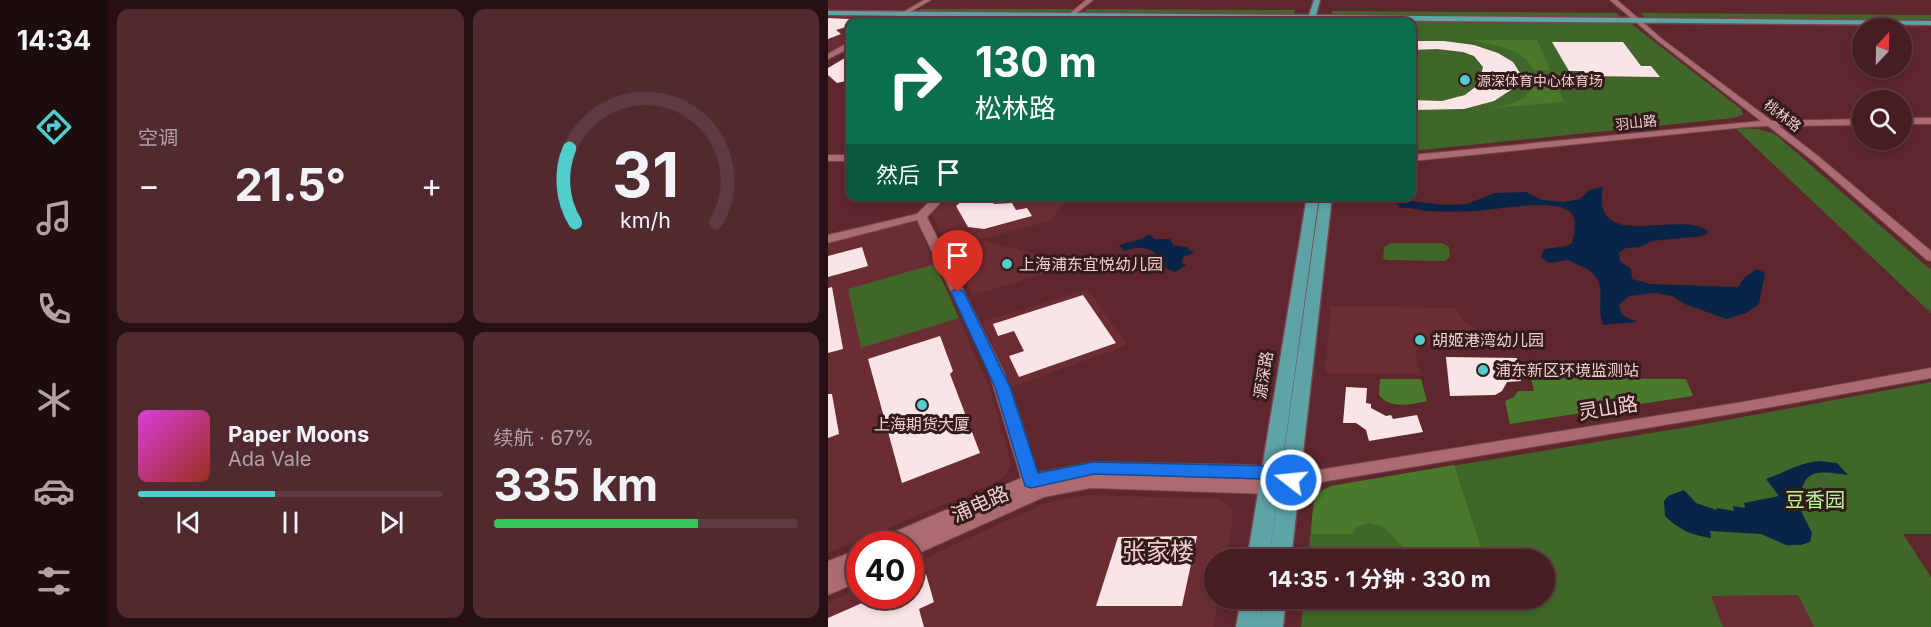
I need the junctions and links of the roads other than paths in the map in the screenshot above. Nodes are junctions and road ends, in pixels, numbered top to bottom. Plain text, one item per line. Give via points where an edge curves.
1 (928, 0) edge
2 (1090, 0) edge
3 (1317, 0) edge
4 (1613, 0) edge
5 (828, 8) edge
6 (914, 8) junction
7 (1081, 8) junction
8 (1303, 8) junction
9 (1316, 9) junction
10 (1409, 9) dead end
11 (1614, 10) dead end
12 (1624, 10) junction
13 (1853, 13) dead end
14 (828, 14) edge
15 (904, 14) junction
16 (1864, 14) dead end
17 (1887, 14) dead end
18 (1898, 14) dead end
19 (1920, 14) dead end
20 (1931, 14) edge
21 (1635, 15) junction
22 (1070, 16) junction
23 (897, 18) edge
24 (1188, 18) edge
25 (1306, 18) edge
26 (1309, 18) edge
27 (1416, 18) edge
28 (1931, 22) edge
29 (846, 47) edge
30 (828, 57) edge
31 (1912, 121) edge
32 (1931, 121) edge
33 (1852, 122) edge
34 (1769, 123) junction
35 (828, 158) edge
36 (846, 158) edge
37 (1416, 158) edge
38 (937, 201) edge
39 (1312, 201) edge
40 (1325, 201) edge
41 (921, 216) junction
42 (828, 239) edge
43 (1931, 257) edge
44 (1931, 373) edge
45 (1270, 480) junction
46 (1291, 480) junction
47 (1036, 486) junction
48 (920, 531) edge
49 (924, 542) edge
50 (1260, 549) edge
51 (1282, 549) edge
52 (846, 562) edge
53 (828, 570) edge
54 (846, 578) edge
55 (828, 586) edge
56 (1250, 609) edge
57 (1273, 609) edge
58 (1248, 627) edge
59 (1271, 627) edge

1 - 6 street
2 - 7 street
3 - 9 main road
4 - 12 street
5 - 6 main road
6 - 7 main road
6 - 15 street
7 - 8 main road
7 - 22 street
8 - 9 main road
8 - 25 main road
9 - 10 main road
9 - 26 main road
11 - 12 main road
12 - 21 main road
13 - 16 main road
14 - 15 main road
15 - 22 main road
15 - 23 street
17 - 18 main road
19 - 20 main road
21 - 27 main road
21 - 28 main road
21 - 34 street, 桃林路
22 - 24 main road
29 - 30 street
31 - 32 street
33 - 34 street, 羽山路
34 - 37 street, 羽山路
34 - 43 street, 桃林路
35 - 36 street
38 - 41 street
39 - 45 main road, 源深路
40 - 46 main road
41 - 42 street
41 - 47 street via 997,372
44 - 46 street, 灵山路 via 1759,405
45 - 46 street, 浦电路
45 - 47 street, 浦电路 via 1090,481
45 - 50 main road, 源深路
46 - 51 main road
47 - 48 street, 浦电路
47 - 49 street, 浦电路
52 - 53 street
54 - 55 street
56 - 58 main road
57 - 59 main road

